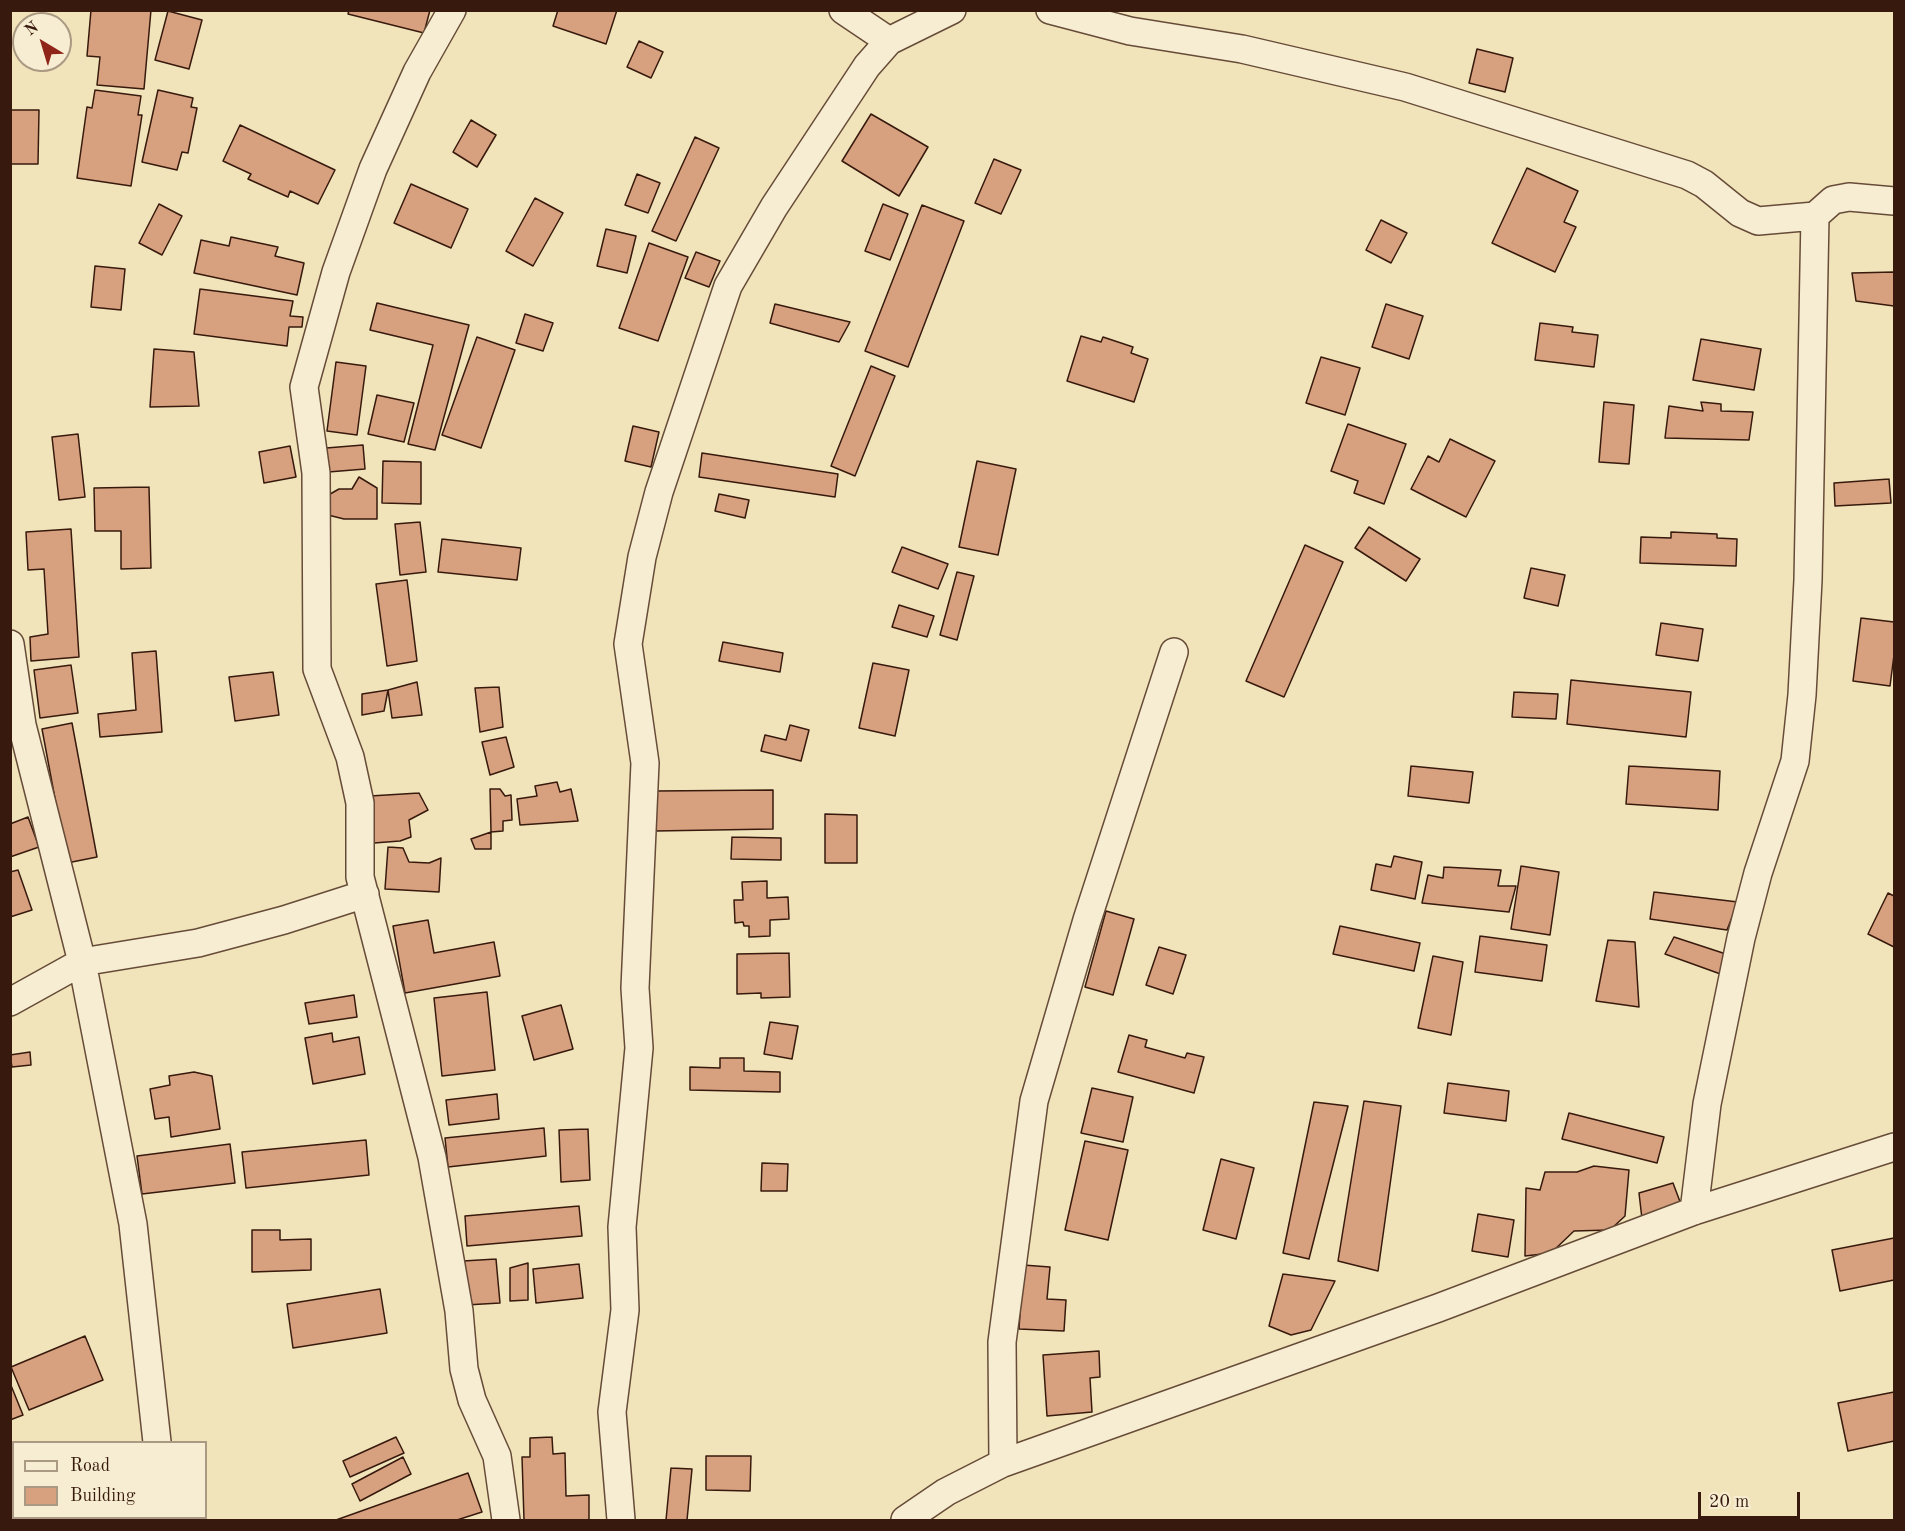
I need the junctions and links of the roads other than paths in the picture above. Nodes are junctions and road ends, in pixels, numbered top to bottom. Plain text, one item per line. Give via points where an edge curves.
1 (452, 10) edge
2 (843, 10) edge
3 (952, 10) edge
4 (1050, 10) edge
5 (889, 41) junction
6 (1894, 201) edge
7 (1815, 216) junction
8 (10, 644) edge
9 (1174, 652) dead end
10 (16, 727) edge
11 (364, 894) junction
12 (82, 962) junction
13 (10, 1002) edge
14 (1894, 1148) edge
15 (1694, 1211) junction
16 (157, 1441) edge
17 (1003, 1463) junction
18 (506, 1521) edge
19 (621, 1521) edge
20 (905, 1521) edge

1 - 11 street via 412,82 373,169 336,272 304,387 316,473 317,669 350,757 360,803 360,877
2 - 5 street
3 - 5 street
4 - 7 street via 1130,31 1242,49 1473,107 1687,176 1758,221
5 - 19 street via 867,66 774,207 728,286 659,492 642,557 628,644 645,763 635,988 639,1048 622,1227 625,1310 612,1412
6 - 7 street via 1850,197 1833,200
7 - 15 street via 1808,580 1795,761 1741,938 1707,1104
8 - 10 street
9 - 17 street via 1087,920 1034,1101 1002,1342
10 - 12 street
11 - 12 street via 198,943
11 - 18 street via 432,1157 459,1311 464,1369 472,1400 496,1456
12 - 13 street
12 - 16 street via 133,1224
14 - 15 street
15 - 17 street via 1438,1308
17 - 20 street via 946,1492

